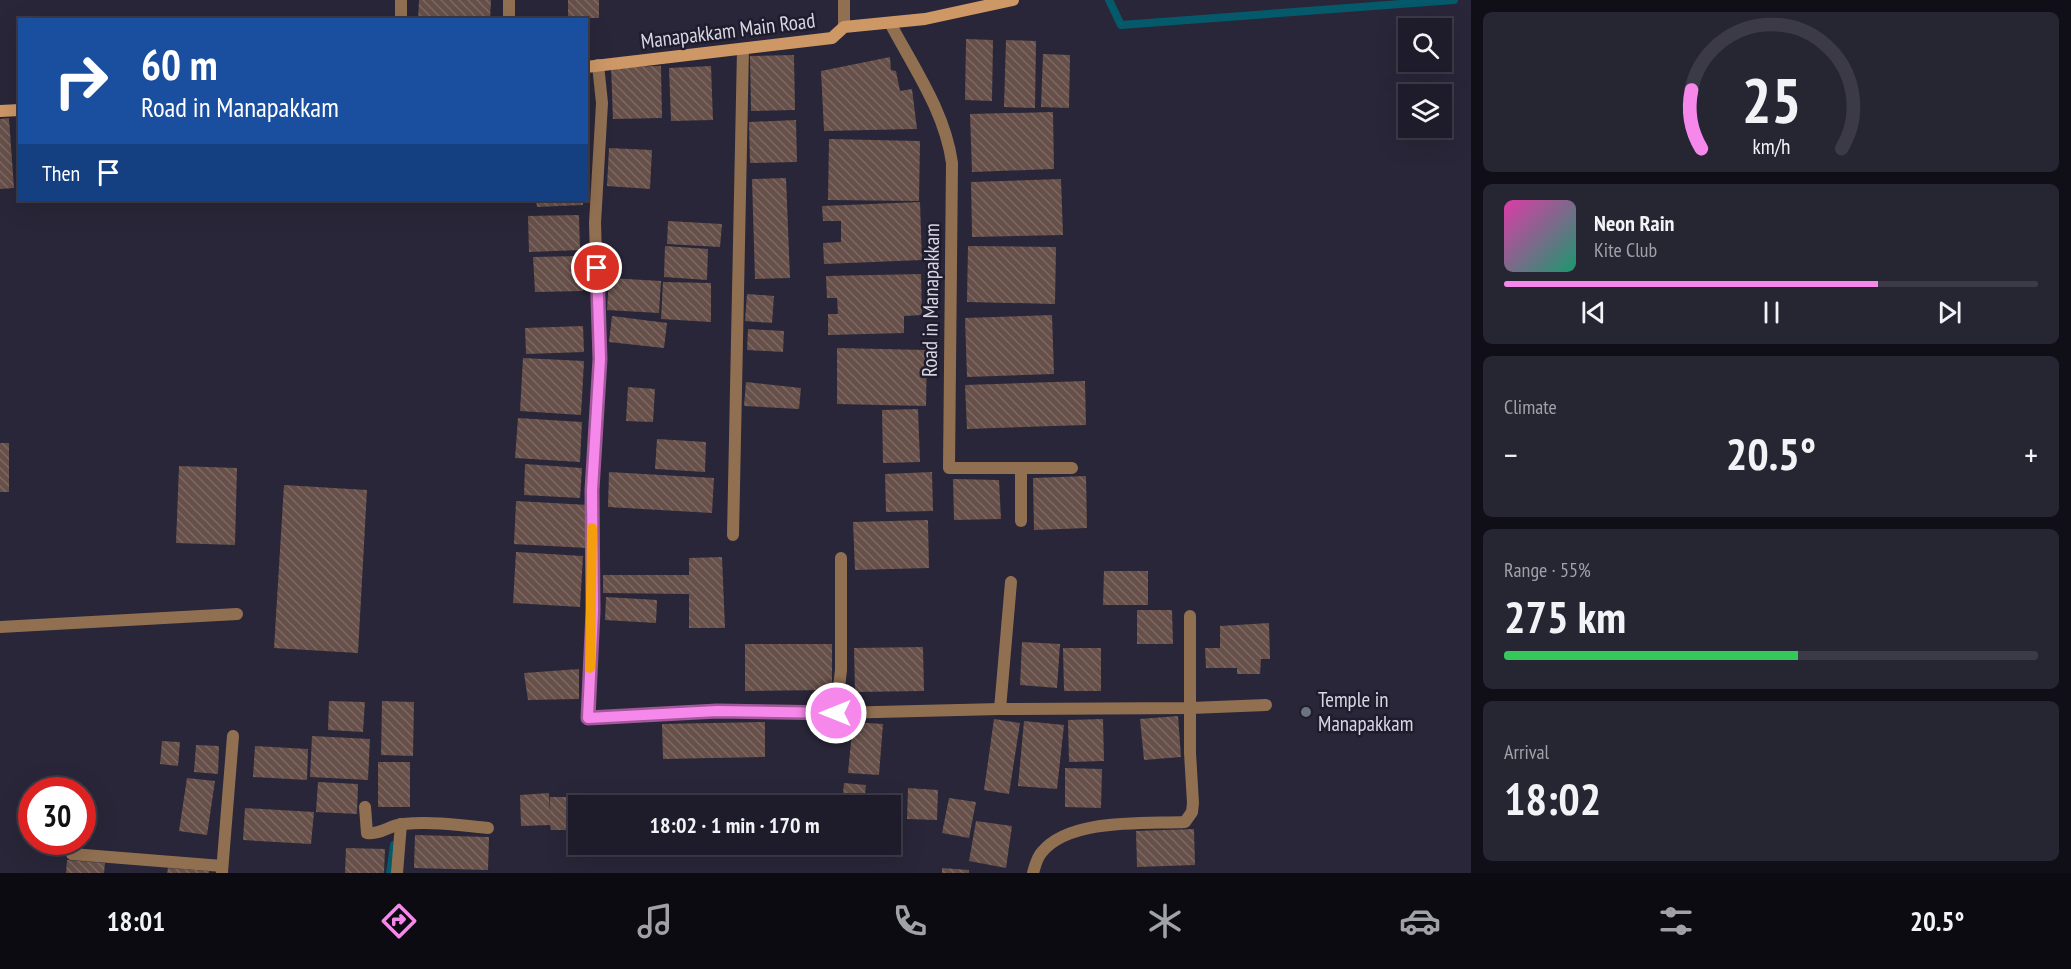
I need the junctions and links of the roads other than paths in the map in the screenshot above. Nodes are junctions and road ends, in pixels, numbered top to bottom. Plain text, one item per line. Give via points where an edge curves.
1 (401, 0) edge
2 (509, 0) edge
3 (844, 0) edge
4 (1013, 0) edge
5 (401, 18) edge
6 (509, 18) edge
7 (890, 23) junction
8 (844, 27) junction
9 (743, 49) junction
10 (592, 66) edge
11 (18, 110) edge
12 (0, 111) edge
13 (1021, 468) junction
14 (1072, 468) dead end
15 (1021, 522) dead end
16 (733, 535) dead end
17 (841, 558) dead end
18 (1011, 582) dead end
19 (237, 614) dead end
20 (1190, 616) dead end
21 (0, 627) edge
22 (1266, 705) dead end
23 (1191, 708) junction
24 (1000, 709) junction
25 (836, 713) junction
26 (233, 736) dead end
27 (365, 807) dead end
28 (401, 824) junction
29 (488, 828) dead end
30 (81, 855) edge
31 (222, 870) edge
32 (397, 873) edge
33 (1033, 873) edge

1 - 5 street
2 - 6 street
3 - 8 street
4 - 7 main road, Manapakkam Main Road
7 - 8 main road, Manapakkam Main Road
7 - 13 street, Road in Manapakkam via 938,112 952,163 949,468
8 - 9 main road, Manapakkam Main Road via 832,38
9 - 10 main road, Manapakkam Main Road
9 - 16 street
10 - 25 street via 602,103 596,223 600,359 592,490 593,611 588,718 717,711
11 - 12 main road
13 - 14 street, Road in Manapakkam
13 - 15 street
17 - 25 street via 841,670
18 - 24 street
19 - 21 street
20 - 23 street
22 - 23 street
23 - 24 street
23 - 33 street via 1190,817 1185,822 1089,827 1067,833 1040,853
24 - 25 street
26 - 31 street
27 - 28 street via 367,833 375,834
28 - 29 street via 448,823
28 - 32 street
30 - 31 street

